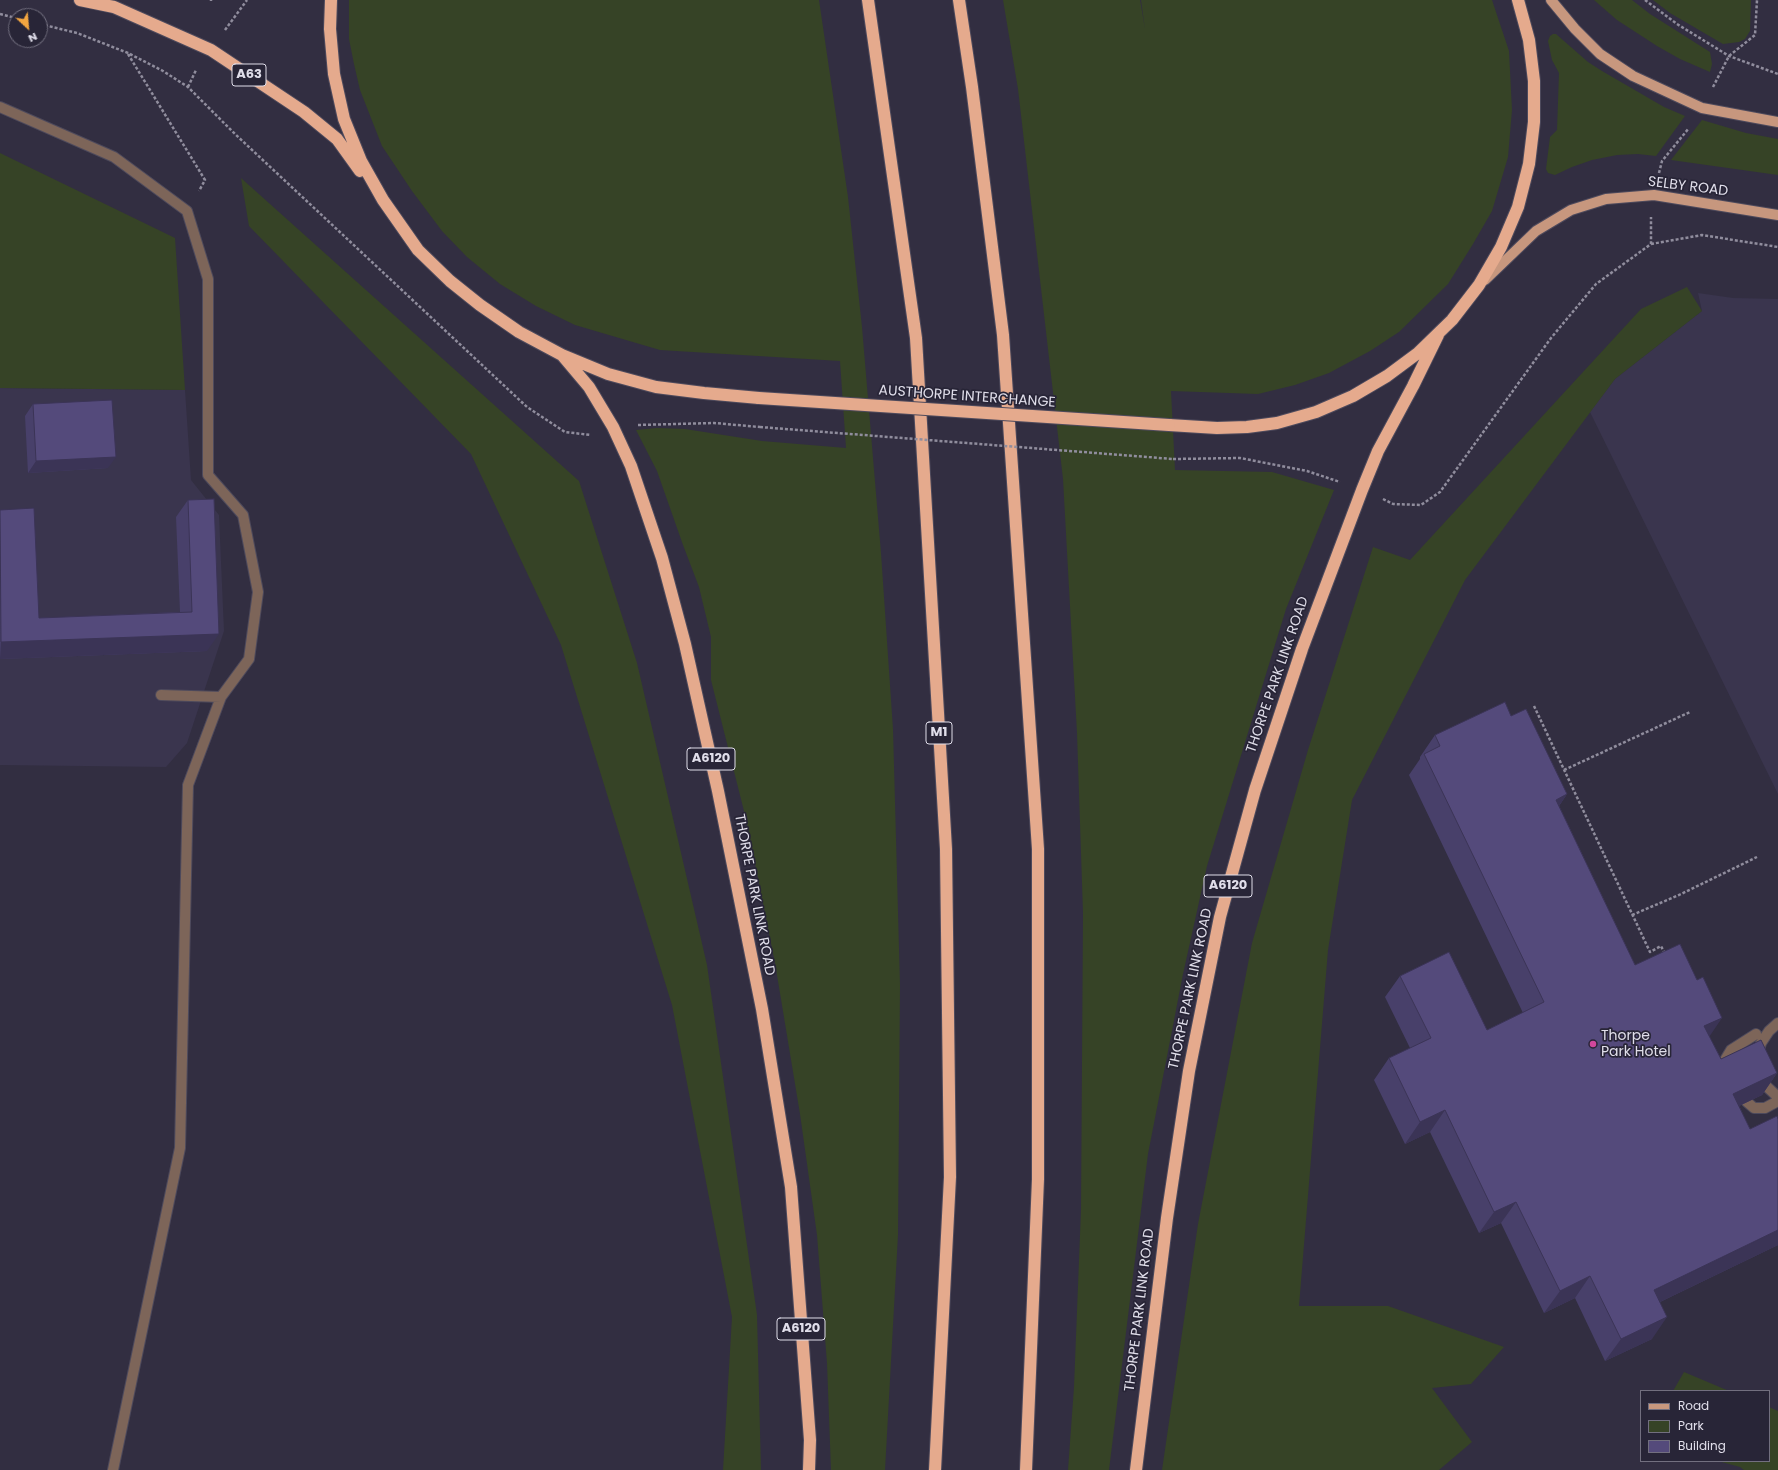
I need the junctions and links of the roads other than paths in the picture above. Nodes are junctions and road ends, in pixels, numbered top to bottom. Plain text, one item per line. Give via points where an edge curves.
1 (80, 0) edge
2 (331, 0) edge
3 (868, 0) edge
4 (959, 0) edge
5 (1518, 0) edge
6 (1551, 0) edge
7 (0, 107) edge
8 (1778, 122) edge
9 (383, 200) junction
10 (1778, 215) edge
11 (1479, 285) junction
12 (1438, 335) junction
13 (562, 355) junction
14 (162, 695) dead end
15 (221, 696) junction
16 (1778, 1023) edge
17 (1756, 1034) dead end
18 (1778, 1097) edge
19 (1778, 1101) edge
20 (113, 1470) edge
21 (809, 1470) edge
22 (935, 1470) edge
23 (1026, 1470) edge
24 (1136, 1470) edge

1 - 9 highway, A63 via 114,7 211,50 263,84 337,139
2 - 9 highway, AUSTHORPE INTERCHANGE via 330,29 334,74 344,118 361,161
3 - 22 highway, M1 via 916,338 946,849 950,1177
4 - 23 highway via 1003,335 1038,849 1038,1179
5 - 11 highway, AUSTHORPE INTERCHANGE via 1529,40 1534,81 1534,122 1529,164 1518,207 1507,234
6 - 8 main road via 1600,54 1632,76 1702,108
7 - 15 lane via 114,157 187,211 208,278 208,475 243,515 258,592 249,659
9 - 13 highway, AUSTHORPE INTERCHANGE via 418,250 450,281 519,332
10 - 11 main road, SELBY ROAD via 1654,195 1606,199 1571,210 1536,231
11 - 12 highway, AUSTHORPE INTERCHANGE
12 - 13 highway, AUSTHORPE INTERCHANGE, bridge via 1388,376 1353,396 1316,412 1277,423 1217,428 704,393 656,386 608,374
12 - 24 highway, THORPE PARK LINK ROAD / A6120 via 1378,451 1302,649 1255,790 1220,917 1188,1078 1167,1218
13 - 21 highway, THORPE PARK LINK ROAD / A6120 via 589,387 614,427 631,466 662,558 685,644 716,783 762,1009 791,1187 810,1440
14 - 15 lane
15 - 20 lane via 188,785 180,1148
16 - 18 lane via 1761,1043 1758,1057 1759,1072 1765,1085
17 - 19 lane via 1731,1050 1725,1060 1733,1080 1754,1108 1765,1108

